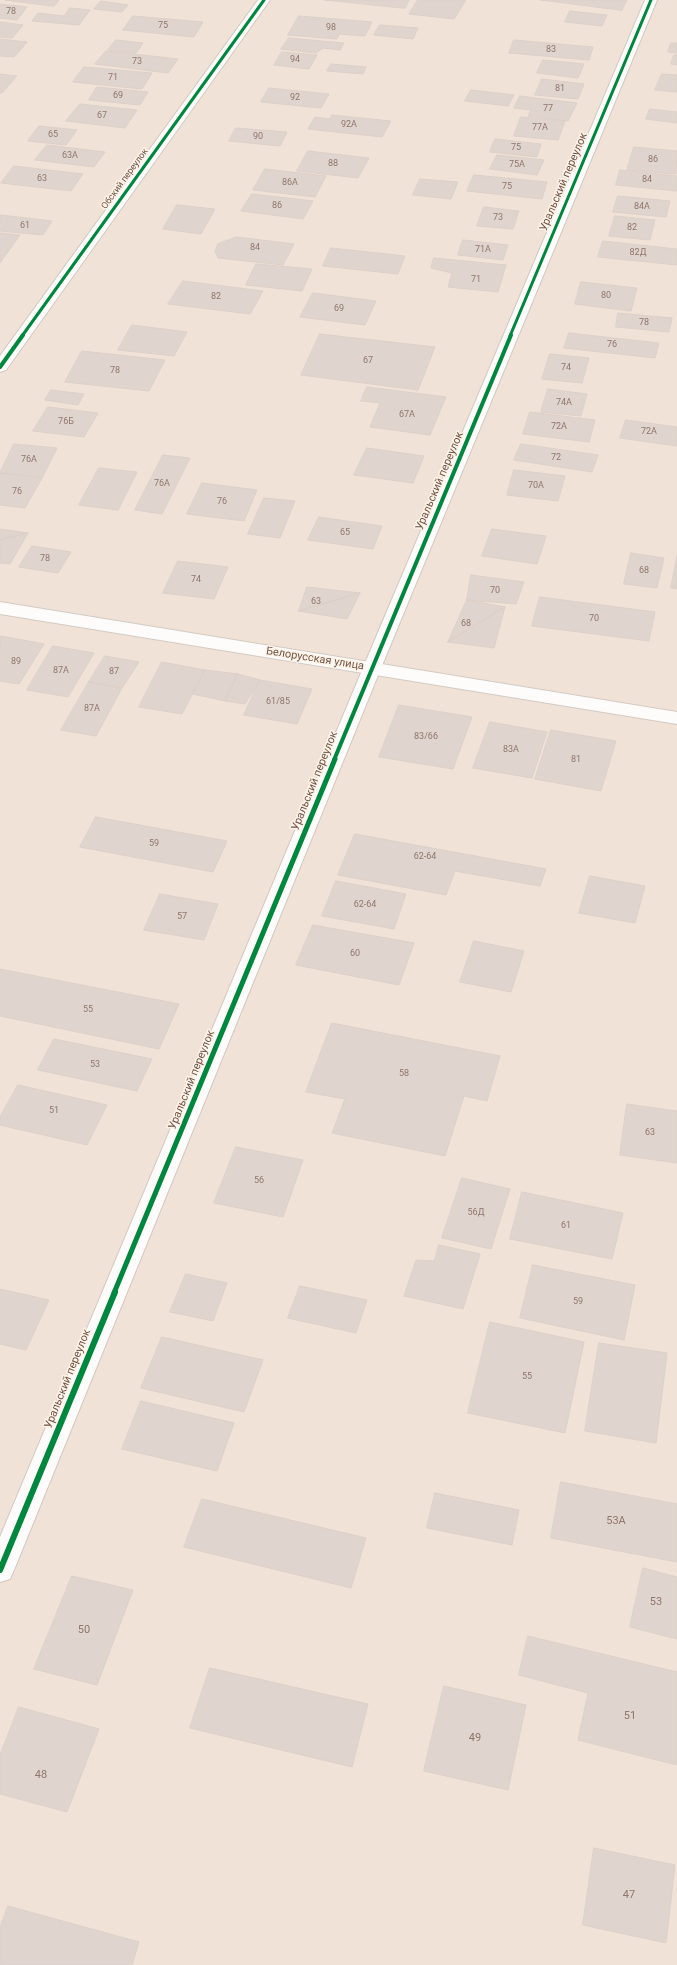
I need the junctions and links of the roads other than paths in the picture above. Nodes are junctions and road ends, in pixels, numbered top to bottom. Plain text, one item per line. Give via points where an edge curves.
1 (264, 0) edge
2 (651, 0) edge
3 (0, 366) edge
4 (0, 608) edge
5 (372, 668) junction
6 (677, 718) edge
7 (0, 1570) edge

1 - 3 street, Обский переулок
2 - 5 street, Уральский переулок
4 - 5 street, Белорусская улица
5 - 6 street, Белорусская улица
5 - 7 street, Уральский переулок

